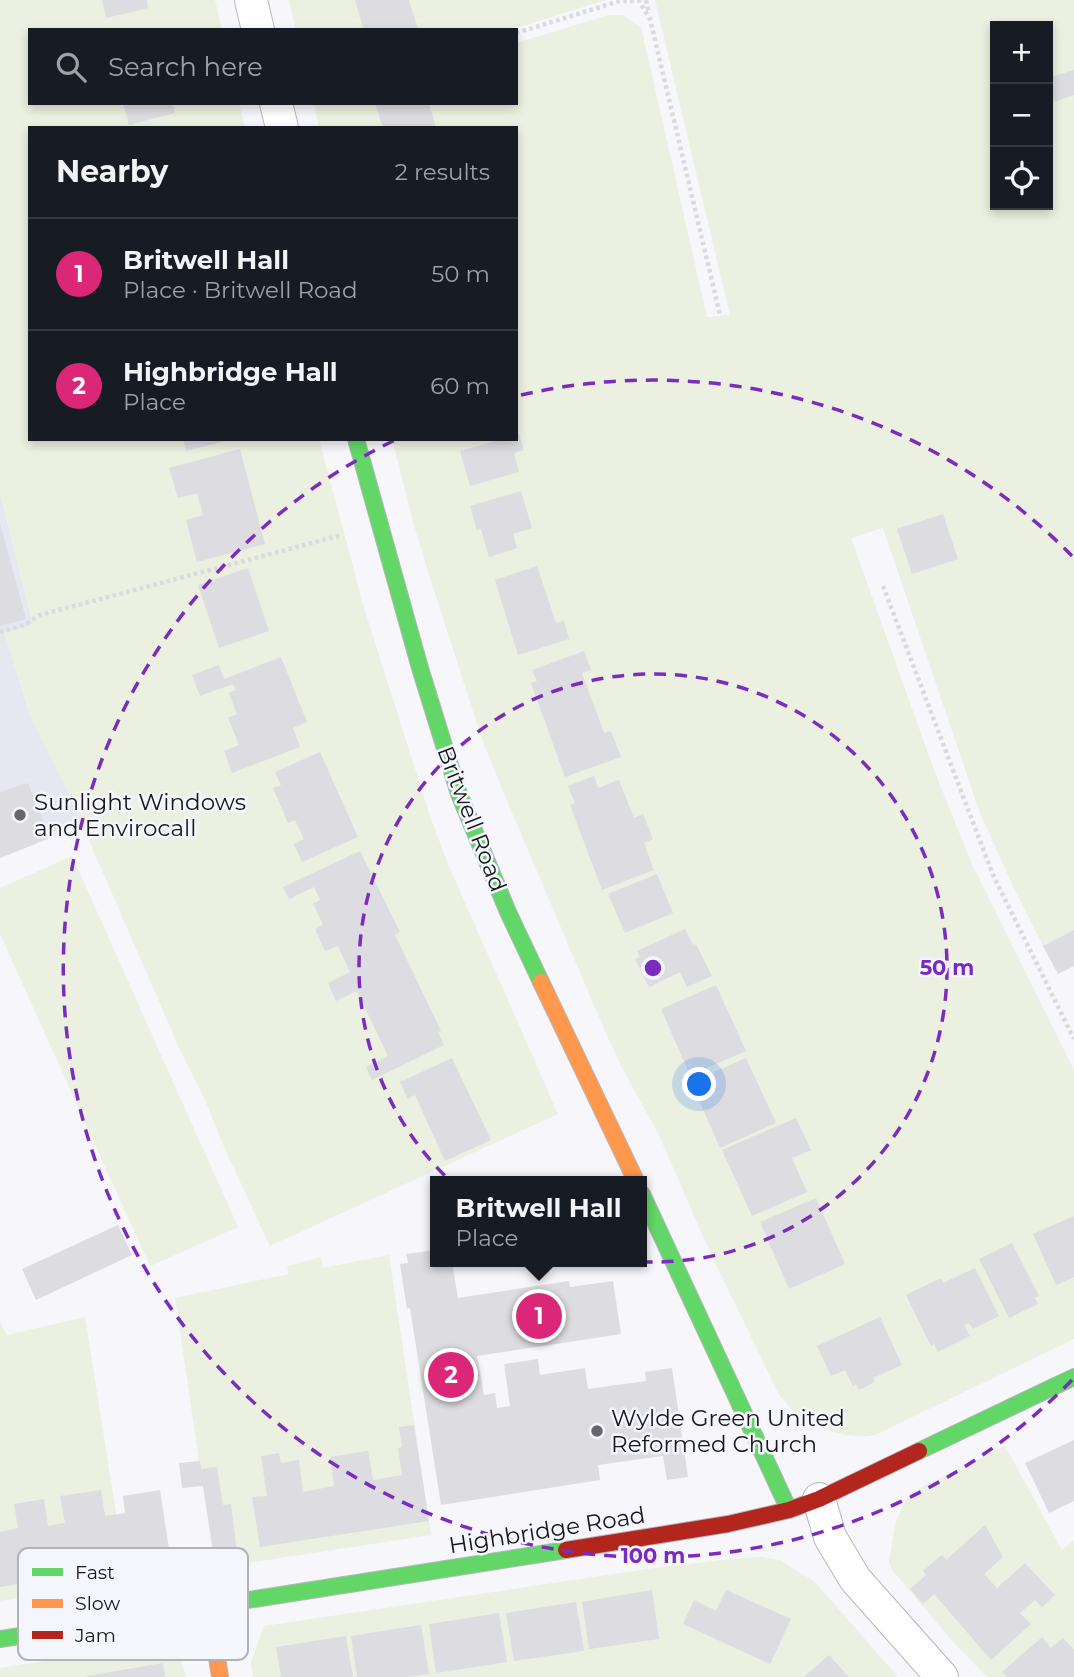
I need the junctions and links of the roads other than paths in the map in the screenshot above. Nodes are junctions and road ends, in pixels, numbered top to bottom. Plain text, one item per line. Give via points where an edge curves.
1 (251, 0) edge
2 (258, 28) edge
3 (276, 105) edge
4 (282, 126) edge
5 (357, 441) edge
6 (634, 1176) edge
7 (647, 1205) edge
8 (1074, 1377) edge
9 (819, 1499) junction
10 (789, 1510) junction
11 (248, 1600) edge
12 (18, 1636) edge
13 (0, 1639) edge
14 (942, 1677) edge

1 - 2 street
3 - 4 street
5 - 6 street, Britwell Road via 459,794 508,912
7 - 10 street
8 - 9 street, Highbridge Road
9 - 10 street, Highbridge Road
9 - 14 street via 830,1537 855,1579
10 - 11 street, Highbridge Road via 714,1527
12 - 13 street, Highbridge Road

